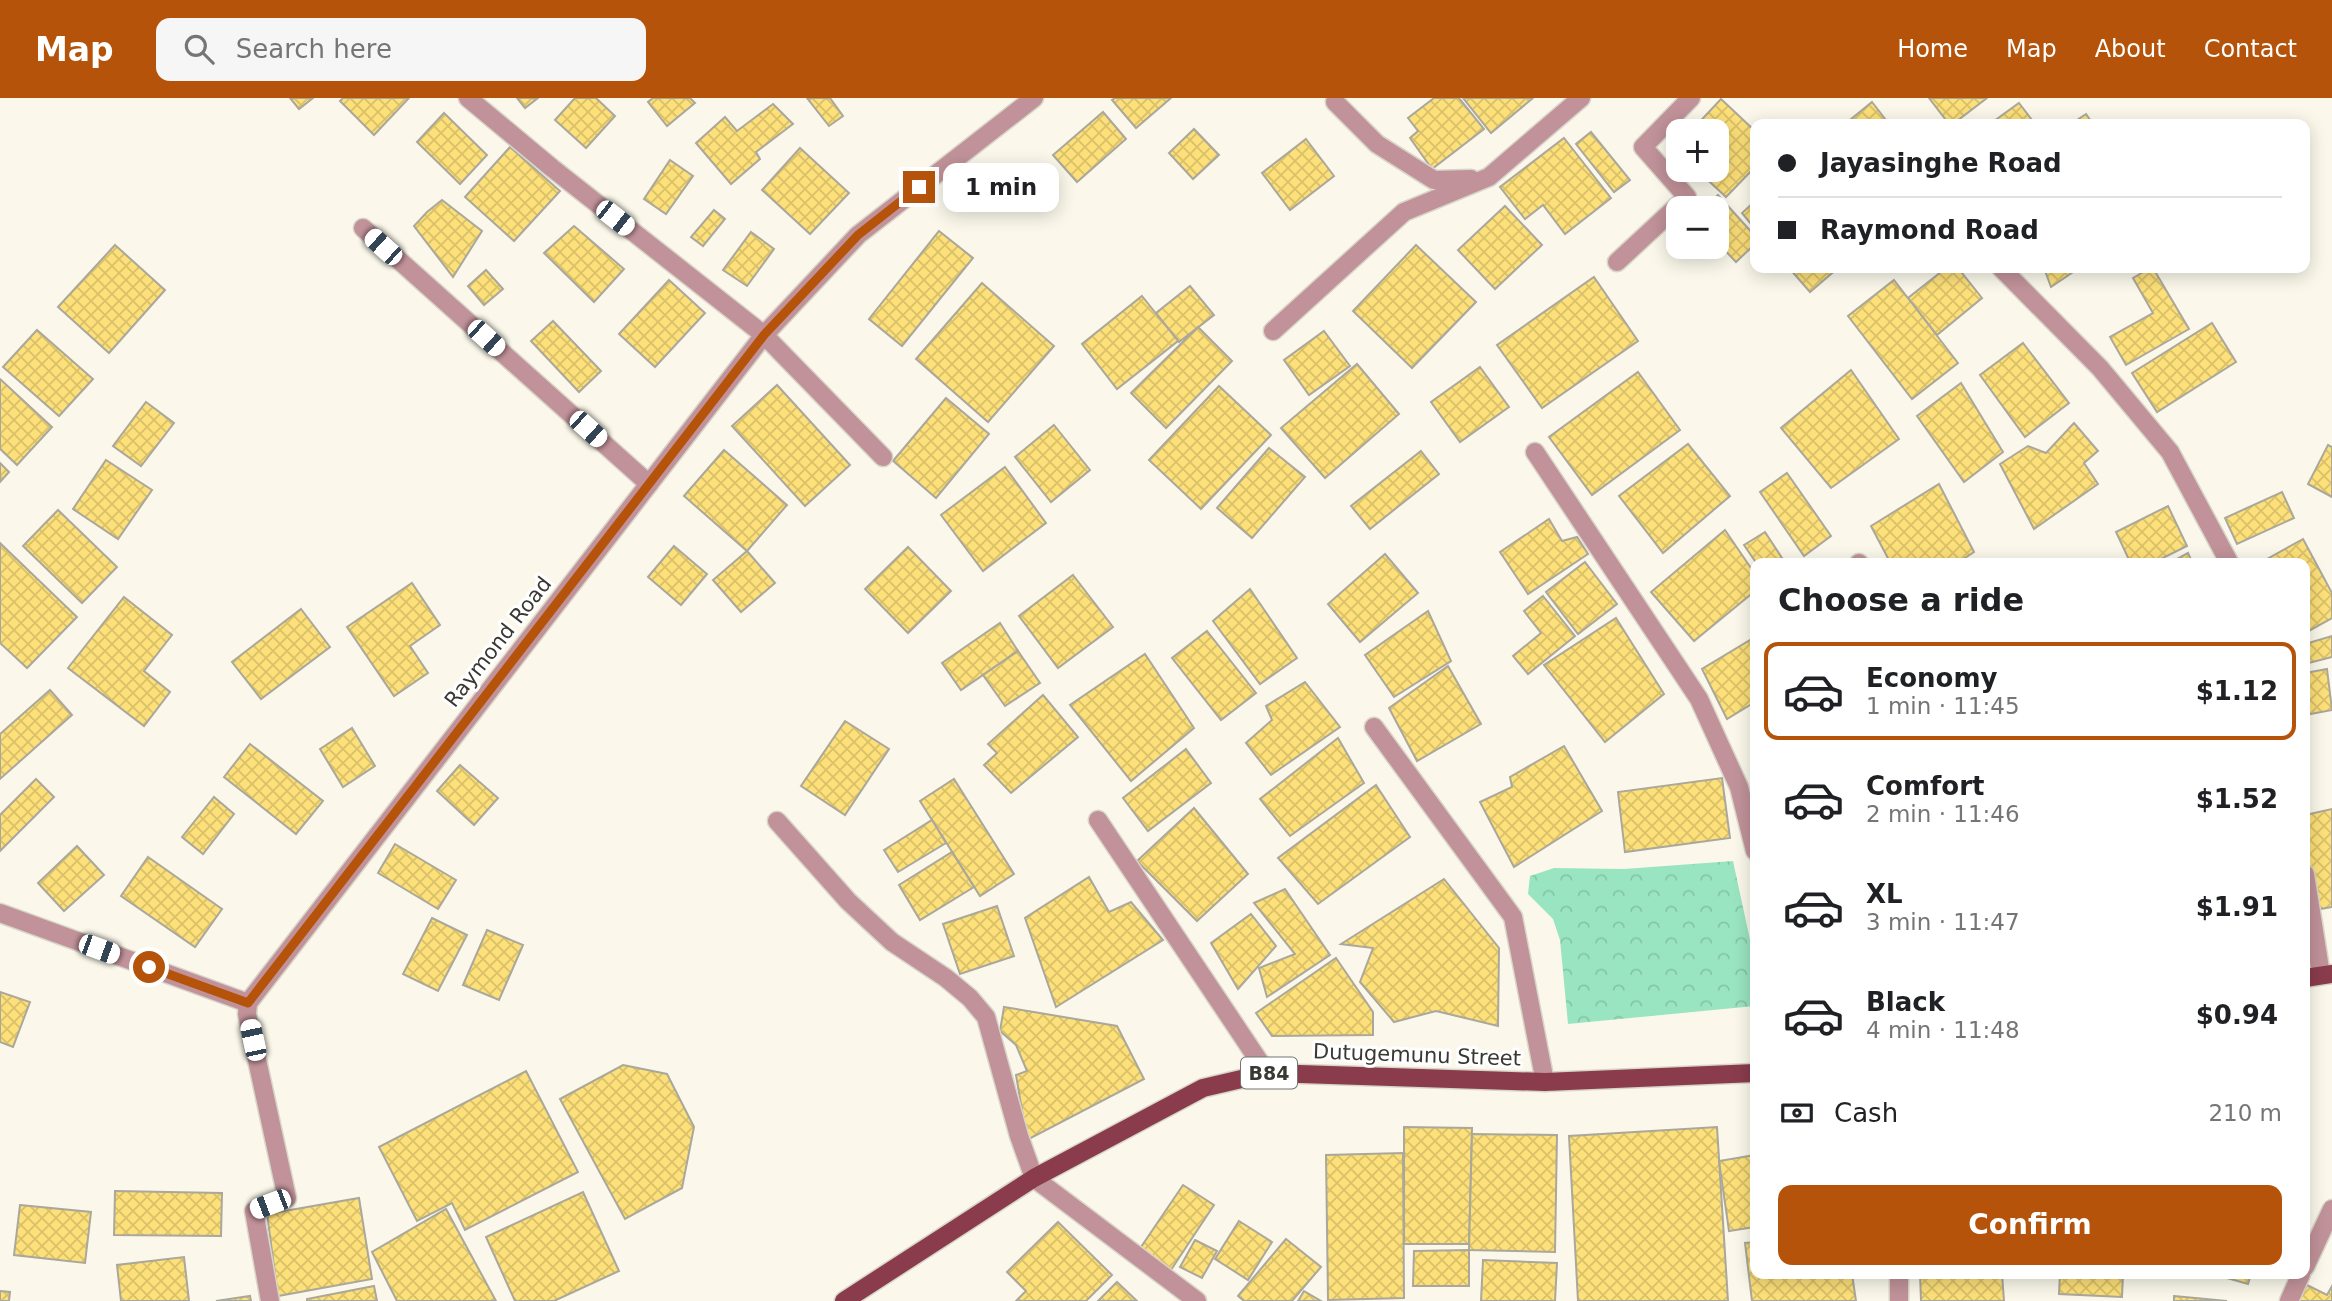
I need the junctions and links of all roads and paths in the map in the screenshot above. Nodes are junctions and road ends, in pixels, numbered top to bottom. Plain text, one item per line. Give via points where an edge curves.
1 (468, 98) edge
2 (1581, 98) edge
3 (1691, 98) edge
4 (1021, 101) edge
5 (1335, 102) dead end
6 (1485, 178) junction
7 (363, 228) dead end
8 (1617, 262) dead end
9 (2006, 273) edge
10 (1273, 331) dead end
11 (764, 335) junction
12 (1535, 452) dead end
13 (883, 457) dead end
14 (649, 484) junction
15 (2227, 558) edge
16 (1374, 727) dead end
17 (1098, 820) dead end
18 (778, 821) dead end
19 (1750, 831) edge
20 (2310, 910) edge
21 (0, 913) edge
22 (2319, 976) edge
23 (248, 1003) junction
24 (1267, 1073) junction
25 (1750, 1073) edge
26 (1545, 1082) junction
27 (1034, 1178) junction
28 (2332, 1209) edge
29 (2310, 1256) edge
30 (1899, 1279) edge
31 (2299, 1279) edge
32 (270, 1301) edge
33 (844, 1301) edge
34 (1197, 1301) edge
35 (1899, 1301) edge
36 (2289, 1301) edge

1 - 11 street
2 - 6 street
3 - 8 street via 1643,147 1687,197
4 - 11 street, Raymond Road via 858,235
5 - 6 street via 1377,144 1433,180
6 - 10 street via 1404,212
7 - 14 street
9 - 15 street via 2100,368 2170,452
11 - 13 street
11 - 14 street, Raymond Road
12 - 19 street via 1699,699 1739,787
14 - 23 street, Raymond Road
16 - 26 street via 1513,917
17 - 24 street
18 - 27 street via 883,934 946,978 986,1017
20 - 22 street
21 - 23 street
23 - 32 street via 287,1198 254,1211
24 - 26 main road, Dutugemunu Street / B84
24 - 27 main road, Dutugemunu Street / B84 via 1203,1088
25 - 26 main road, Dutugemunu Street / B84
27 - 33 main road, Dutugemunu Street / B84
27 - 34 street
28 - 29 street
30 - 35 street
31 - 36 street

